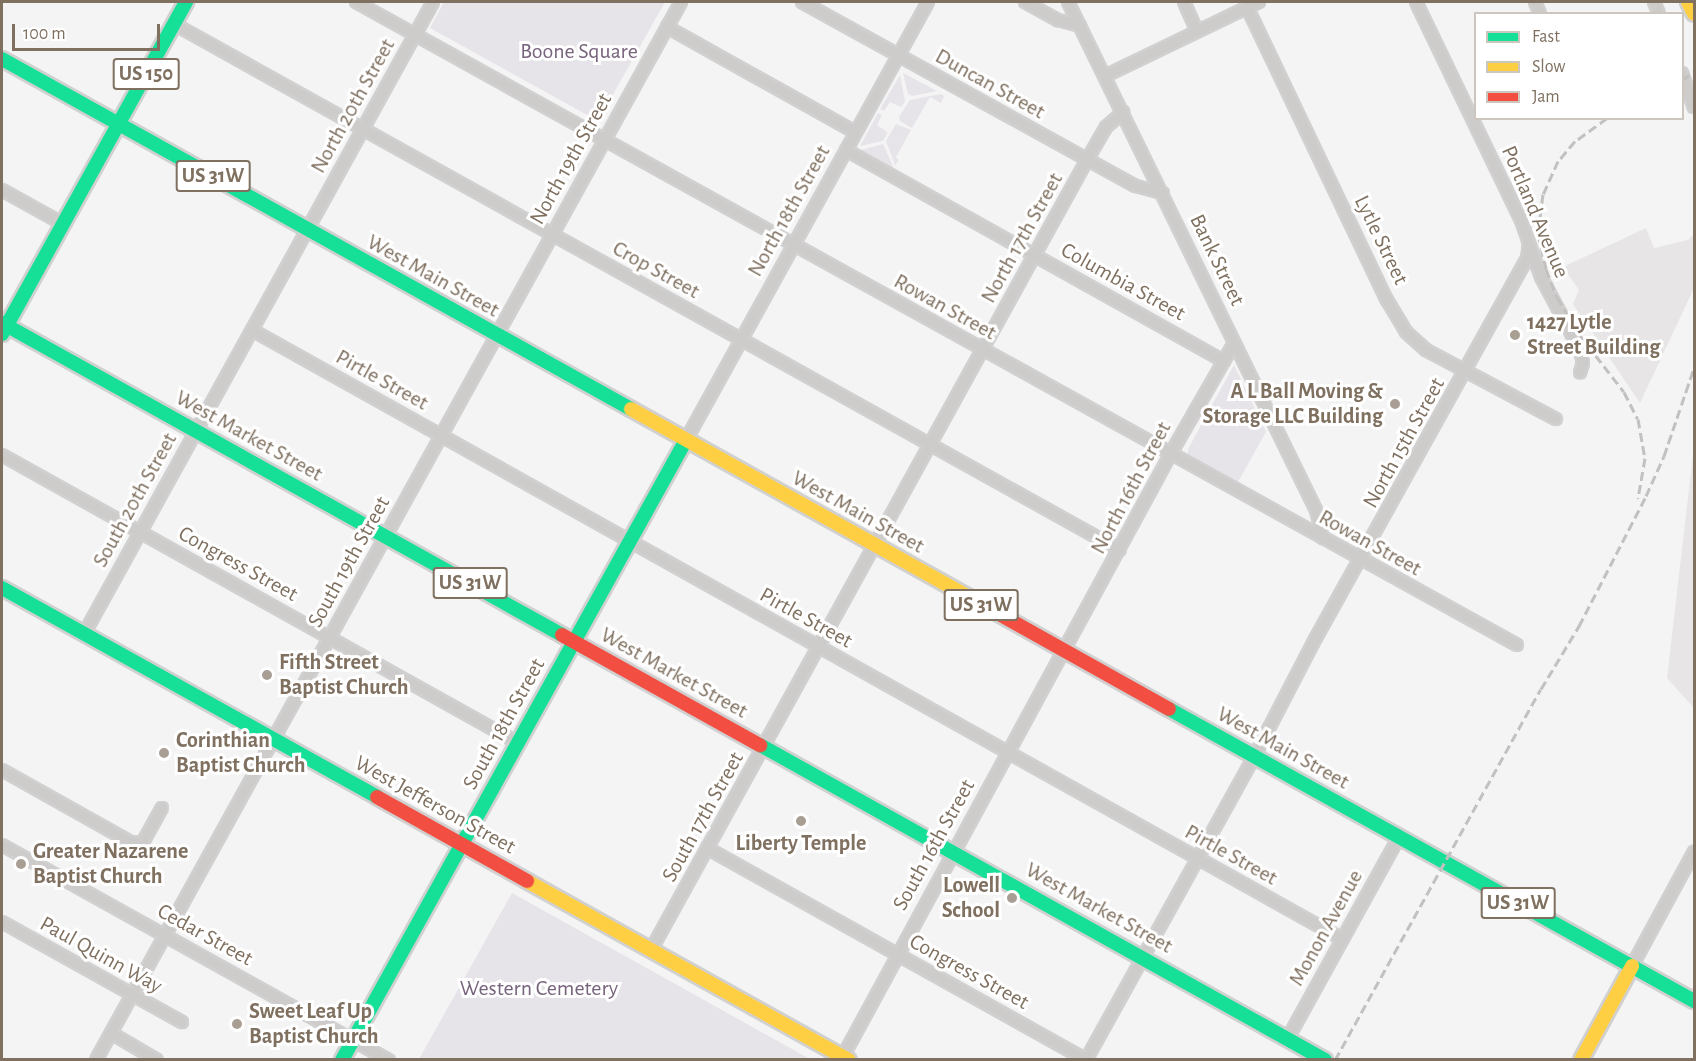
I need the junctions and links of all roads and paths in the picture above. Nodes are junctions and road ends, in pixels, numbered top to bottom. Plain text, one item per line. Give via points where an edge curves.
1 (186, 2) edge
2 (356, 2) edge
3 (433, 2) edge
4 (681, 2) edge
5 (802, 2) edge
6 (928, 2) edge
7 (1024, 2) edge
8 (1068, 2) edge
9 (1184, 2) edge
10 (1259, 2) edge
11 (1416, 2) edge
12 (1688, 2) edge
13 (1247, 8) junction
14 (1695, 14) edge
15 (174, 24) junction
16 (1080, 26) junction
17 (667, 27) junction
18 (1197, 31) junction
19 (416, 34) junction
20 (897, 55) junction
21 (2, 59) edge
22 (1105, 76) junction
23 (1684, 76) edge
24 (1695, 107) edge
25 (1124, 112) junction
26 (1473, 112) edge
27 (1476, 120) edge
28 (118, 123) junction
29 (363, 129) junction
30 (855, 132) junction
31 (605, 139) junction
32 (846, 150) junction
33 (1087, 160) junction
34 (2, 190) edge
35 (1163, 193) junction
36 (63, 224) junction
37 (308, 229) junction
38 (552, 234) junction
39 (1529, 243) junction
40 (793, 244) junction
41 (1035, 255) junction
42 (3, 328) edge
43 (252, 330) junction
44 (497, 335) junction
45 (741, 339) junction
46 (1233, 345) junction
47 (982, 350) junction
48 (1224, 361) junction
49 (1466, 371) junction
50 (1580, 373) dead end
51 (1556, 419) dead end
52 (196, 430) junction
53 (441, 436) junction
54 (686, 440) junction
55 (930, 445) junction
56 (2, 455) edge
57 (1170, 455) junction
58 (139, 532) junction
59 (385, 536) junction
60 (1323, 538) junction
61 (629, 541) junction
62 (874, 545) junction
63 (1120, 550) junction
64 (1361, 560) junction
65 (2, 588) edge
66 (84, 633) junction
67 (329, 637) junction
68 (574, 641) junction
69 (1517, 645) dead end
70 (819, 647) junction
71 (1064, 651) junction
72 (273, 738) junction
73 (518, 743) junction
74 (764, 747) junction
75 (1008, 753) junction
76 (1255, 755) junction
77 (2, 770) edge
78 (162, 808) dead end
79 (1400, 837) junction
80 (462, 844) junction
81 (2, 845) edge
82 (707, 848) junction
83 (953, 852) junction
84 (1695, 852) edge
85 (1197, 859) junction
86 (2, 922) edge
87 (164, 935) junction
88 (1342, 939) junction
89 (651, 950) junction
90 (897, 954) junction
91 (1145, 957) junction
92 (1632, 966) junction
93 (133, 994) junction
94 (1695, 1001) edge
95 (182, 1022) dead end
96 (111, 1032) junction
97 (1288, 1038) junction
98 (353, 1040) junction
99 (96, 1059) edge
100 (157, 1059) edge
101 (342, 1059) edge
102 (389, 1059) edge
103 (844, 1059) edge
104 (1086, 1059) edge
105 (1325, 1059) edge
106 (1581, 1059) edge

1 - 15 main road, US 150
2 - 19 street, Rowan Street
3 - 19 street, North 20th Street
4 - 17 street, North 19th Street
5 - 20 street, Duncan Street
6 - 20 street, North 18th Street
7 - 16 street via 1058,20
8 - 16 street, Bank Street
9 - 18 street
10 - 13 street
11 - 26 street, Portland Avenue
12 - 14 main road
13 - 18 street
13 - 49 street, Lytle Street via 1396,316 1419,345
15 - 28 main road, US 150
15 - 29 street, Crop Street
16 - 22 street, Bank Street
17 - 30 street
17 - 31 street, North 19th Street
18 - 22 street
19 - 29 street, North 20th Street
19 - 31 street, Rowan Street
20 - 30 street, North 18th Street
20 - 33 street, Duncan Street
21 - 28 main road, West Main Street / US 31W
22 - 25 street, Bank Street
23 - 24 street
25 - 33 street, North 17th Street via 1106,126
25 - 35 street, Bank Street
27 - 39 street, Portland Avenue
28 - 36 main road, US 150
28 - 37 main road, West Main Street / US 31W
29 - 37 street, North 20th Street
29 - 38 street, Crop Street
30 - 32 street, North 18th Street
31 - 38 street, North 19th Street
31 - 40 street, Rowan Street
32 - 40 street, North 18th Street
32 - 41 street, Columbia Street
33 - 35 street, Duncan Street via 1136,186
33 - 41 street, North 17th Street
34 - 36 street
35 - 46 street, Bank Street via 1229,329
36 - 42 main road, US 150
37 - 43 street, South 20th Street
37 - 44 main road, West Main Street / US 31W
38 - 44 street, North 19th Street
38 - 45 street, Crop Street
39 - 49 street, North 15th Street via 1527,259
39 - 50 street, Portland Avenue via 1541,277 1580,350
40 - 45 street, North 18th Street
40 - 47 street, Rowan Street
41 - 47 street, North 17th Street
41 - 48 street, Columbia Street
42 - 52 main road, West Market Street / US 31W
43 - 52 street, South 20th Street
43 - 53 street, Pirtle Street
44 - 53 street, South 19th Street
44 - 54 main road, West Main Street / US 31W
45 - 54 street, North 18th Street
45 - 55 street, Crop Street
46 - 48 street, North 16th Street
46 - 60 street, Bank Street via 1316,510
47 - 55 street, North 17th Street
47 - 57 street, Rowan Street
48 - 57 street, North 16th Street
49 - 51 street, Lytle Street
49 - 64 street, North 15th Street
52 - 58 street, South 20th Street
52 - 59 main road, West Market Street / US 31W
53 - 59 street, South 19th Street
53 - 61 street, Pirtle Street
54 - 61 main road, South 18th Street
54 - 62 main road, West Main Street / US 31W
55 - 62 street, North 17th Street
55 - 63 street, Crop Street
56 - 58 street, Congress Street
57 - 60 street, Rowan Street
57 - 63 street, North 16th Street
58 - 66 street, South 20th Street
58 - 67 street, Congress Street
59 - 67 street, South 19th Street
59 - 68 main road, West Market Street / US 31W
60 - 64 street, Rowan Street
61 - 68 main road, South 18th Street
61 - 70 street, Pirtle Street
62 - 70 street, South 17th Street
62 - 71 main road, West Main Street / US 31W
63 - 71 street, North 16th Street
64 - 69 street, Rowan Street
64 - 76 street, North 15th Street
65 - 66 main road, West Jefferson Street
66 - 72 main road, West Jefferson Street
67 - 72 street, South 19th Street
67 - 73 street, Congress Street
68 - 73 main road, South 18th Street
68 - 74 main road, West Market Street / US 31W
70 - 74 street, South 17th Street
70 - 75 street, Pirtle Street
71 - 75 street, South 16th Street
71 - 76 main road, West Main Street / US 31W
72 - 80 main road, West Jefferson Street
72 - 87 street, South 19th Street
73 - 80 main road, South 18th Street
74 - 82 street, South 17th Street
74 - 83 main road, West Market Street / US 31W
75 - 83 street, South 16th Street
75 - 85 street, Pirtle Street
76 - 79 main road, West Main Street / US 31W
76 - 85 street, North 15th Street
77 - 78 street via 132,843 143,842
79 - 88 street, Monon Avenue
79 - 92 main road, West Main Street / US 31W
80 - 89 main road, West Jefferson Street
80 - 98 main road, South 18th Street
81 - 87 street, Cedar Street
82 - 89 street, South 17th Street
82 - 90 street, Congress Street
83 - 90 street, South 16th Street
83 - 91 main road, West Market Street / US 31W
84 - 92 street
85 - 88 street, Pirtle Street
85 - 91 street, North 15th Street
86 - 93 street, Paul Quinn Way
87 - 93 street, South 19th Street
87 - 98 street, Cedar Street
88 - 97 street, Monon Avenue
89 - 103 main road, West Jefferson Street
90 - 103 street, South 16th Street
90 - 104 street, Congress Street
91 - 97 main road, West Market Street / US 31W
91 - 104 street, North 15th Street
92 - 94 main road, West Main Street / US 31W
92 - 106 main road
93 - 95 street, Paul Quinn Way
93 - 96 street, South 19th Street
96 - 99 street, South 19th Street
96 - 100 street
97 - 105 main road, West Market Street / US 31W
98 - 101 main road, South 18th Street
98 - 102 street, Cedar Street

